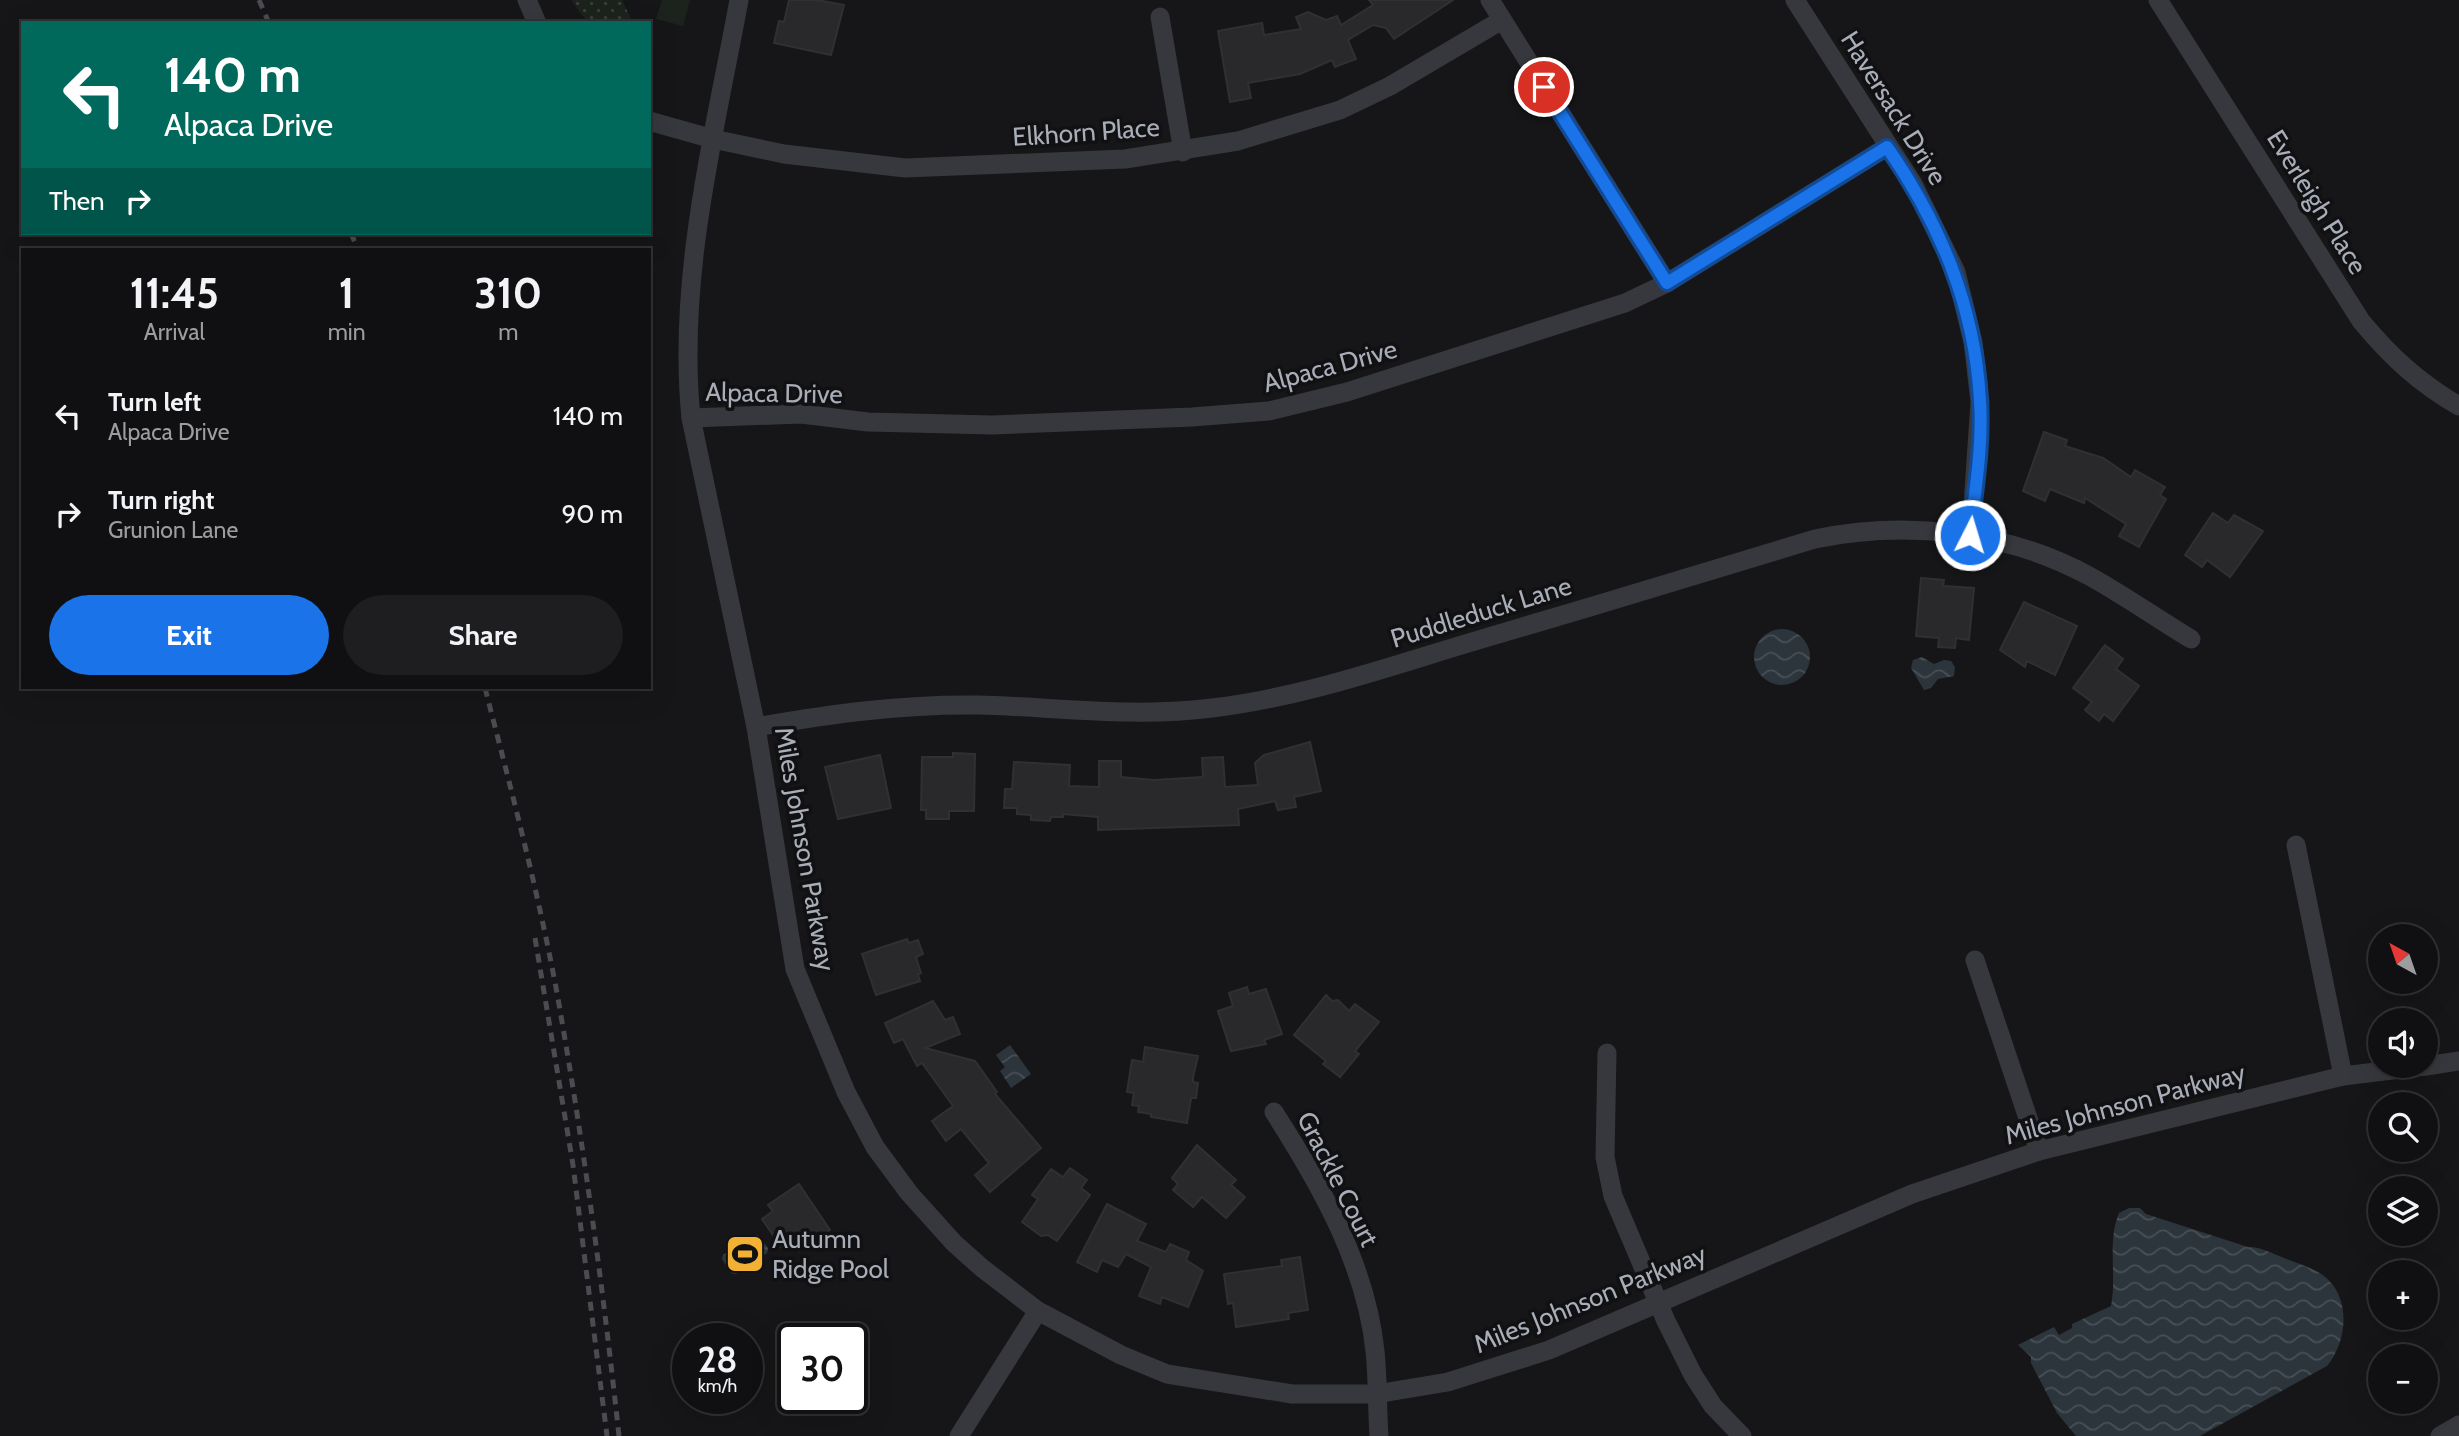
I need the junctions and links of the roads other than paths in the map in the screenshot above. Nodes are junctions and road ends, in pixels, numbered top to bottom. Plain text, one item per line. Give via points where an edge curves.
1 (527, 0) edge
2 (739, 0) edge
3 (1490, 0) edge
4 (1796, 0) edge
5 (2158, 0) edge
6 (1160, 18) dead end
7 (1502, 20) junction
8 (536, 21) edge
9 (651, 122) edge
10 (713, 139) junction
11 (1887, 147) junction
12 (1182, 152) junction
13 (1667, 283) junction
14 (2459, 406) edge
15 (691, 418) junction
16 (1970, 535) junction
17 (2191, 639) dead end
18 (756, 727) junction
19 (2296, 845) dead end
20 (1975, 960) dead end
21 (1606, 1053) dead end
22 (2459, 1061) edge
23 (2438, 1064) edge
24 (2368, 1073) edge
25 (2343, 1076) junction
26 (1274, 1112) dead end
27 (2039, 1151) junction
28 (1658, 1302) junction
29 (1038, 1311) junction
30 (1376, 1394) junction
31 (2459, 1425) edge
32 (959, 1436) edge
33 (1380, 1436) edge
34 (1742, 1436) edge
35 (2440, 1436) edge

1 - 8 street
2 - 10 street, Miles Johnson Parkway
3 - 7 street
4 - 11 street, Haversack Drive
5 - 14 street, Everleigh Place via 2361,321 2415,378
6 - 12 street
7 - 12 street, Elkhorn Place via 1340,110 1238,141
7 - 13 street
9 - 10 street, Elkhorn Place
10 - 12 street, Elkhorn Place via 905,168 1125,159
10 - 15 street, Miles Johnson Parkway via 688,327
11 - 13 street, Alpaca Drive
11 - 16 street, Haversack Drive via 1936,226 1966,309 1980,402
13 - 15 street, Alpaca Drive via 1583,319 1308,404 1269,411 992,425 892,423 800,414
15 - 18 street, Miles Johnson Parkway
16 - 17 street, Puddleduck Lane via 2009,544 2090,576
16 - 18 street, Puddleduck Lane via 1900,530 1815,539 1351,678 1233,705 1112,713 914,705
18 - 29 street, Miles Johnson Parkway via 795,969 846,1092 876,1147 929,1216 982,1268
19 - 25 street
20 - 27 street
21 - 28 street via 1605,1157 1614,1196
22 - 23 street, Miles Johnson Parkway
24 - 25 street, Miles Johnson Parkway
25 - 27 street, Miles Johnson Parkway
26 - 30 street, Grackle Court via 1336,1220 1359,1280 1375,1350
27 - 28 street, Miles Johnson Parkway via 1912,1194
28 - 30 street, Miles Johnson Parkway via 1496,1369
28 - 34 street via 1701,1390
29 - 30 street, Miles Johnson Parkway via 1167,1374 1292,1394
29 - 32 street
30 - 33 street, Grackle Court
31 - 35 street

